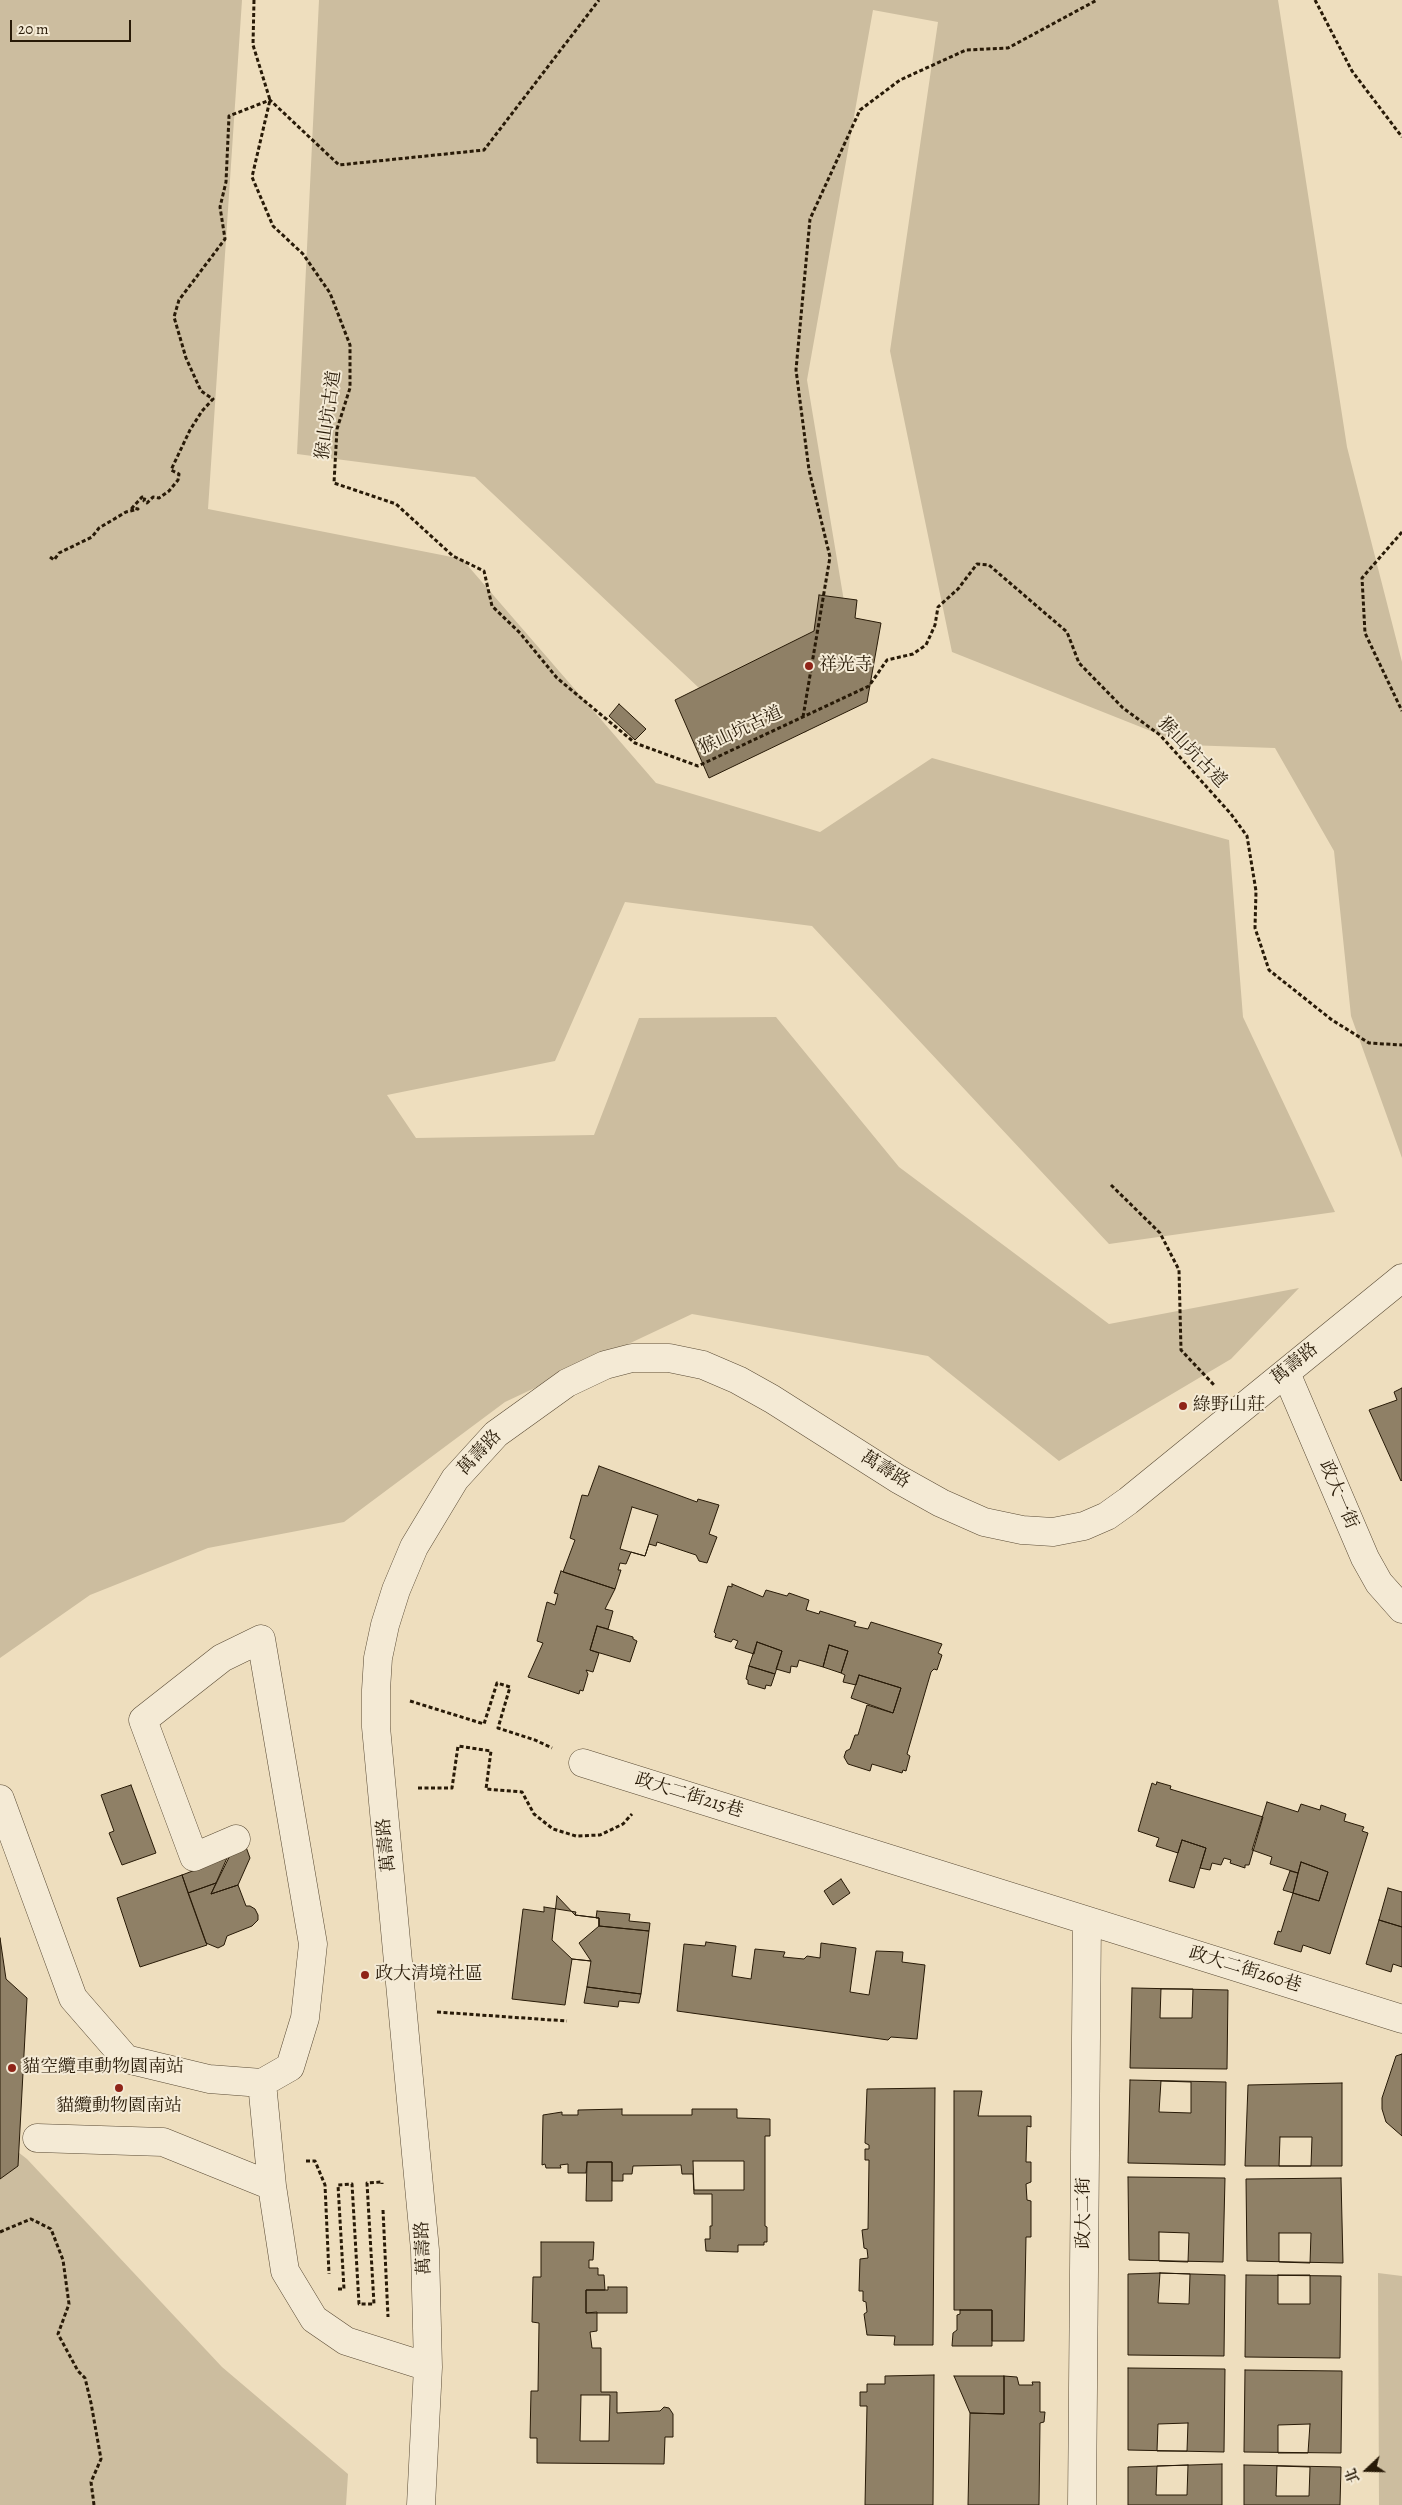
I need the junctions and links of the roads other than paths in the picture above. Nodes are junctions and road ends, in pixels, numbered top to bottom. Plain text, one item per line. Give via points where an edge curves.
1 (1402, 1278) edge
2 (1286, 1373) junction
3 (1402, 1609) edge
4 (583, 1763) road end
5 (0, 1799) edge
6 (236, 1839) dead end
7 (1087, 1921) junction
8 (1402, 2019) edge
9 (262, 2083) junction
10 (37, 2138) dead end
11 (272, 2186) junction
12 (428, 2368) junction
13 (420, 2505) edge
14 (1082, 2505) edge

1 - 2 street, 萬壽路
2 - 3 street, 政大一街 via 1365,1558 1379,1583
2 - 12 street, 萬壽路 via 1128,1501 1084,1526 1053,1532 984,1522 940,1503 738,1380 703,1365 669,1358 632,1358 605,1365 567,1383 496,1434 456,1480 414,1547 396,1590 384,1625 376,1690 376,1726 425,2250
4 - 7 street, 政大二街215巷
5 - 9 street via 73,1998 126,2059 209,2079
6 - 9 street via 194,1857 143,1720 222,1658 261,1639 313,1944 304,2018 290,2067
7 - 8 street, 政大二街260巷
7 - 14 street, 政大二街
9 - 11 street
10 - 11 street via 163,2142
11 - 12 street via 285,2271 314,2320 346,2341
12 - 13 street, 萬壽路

